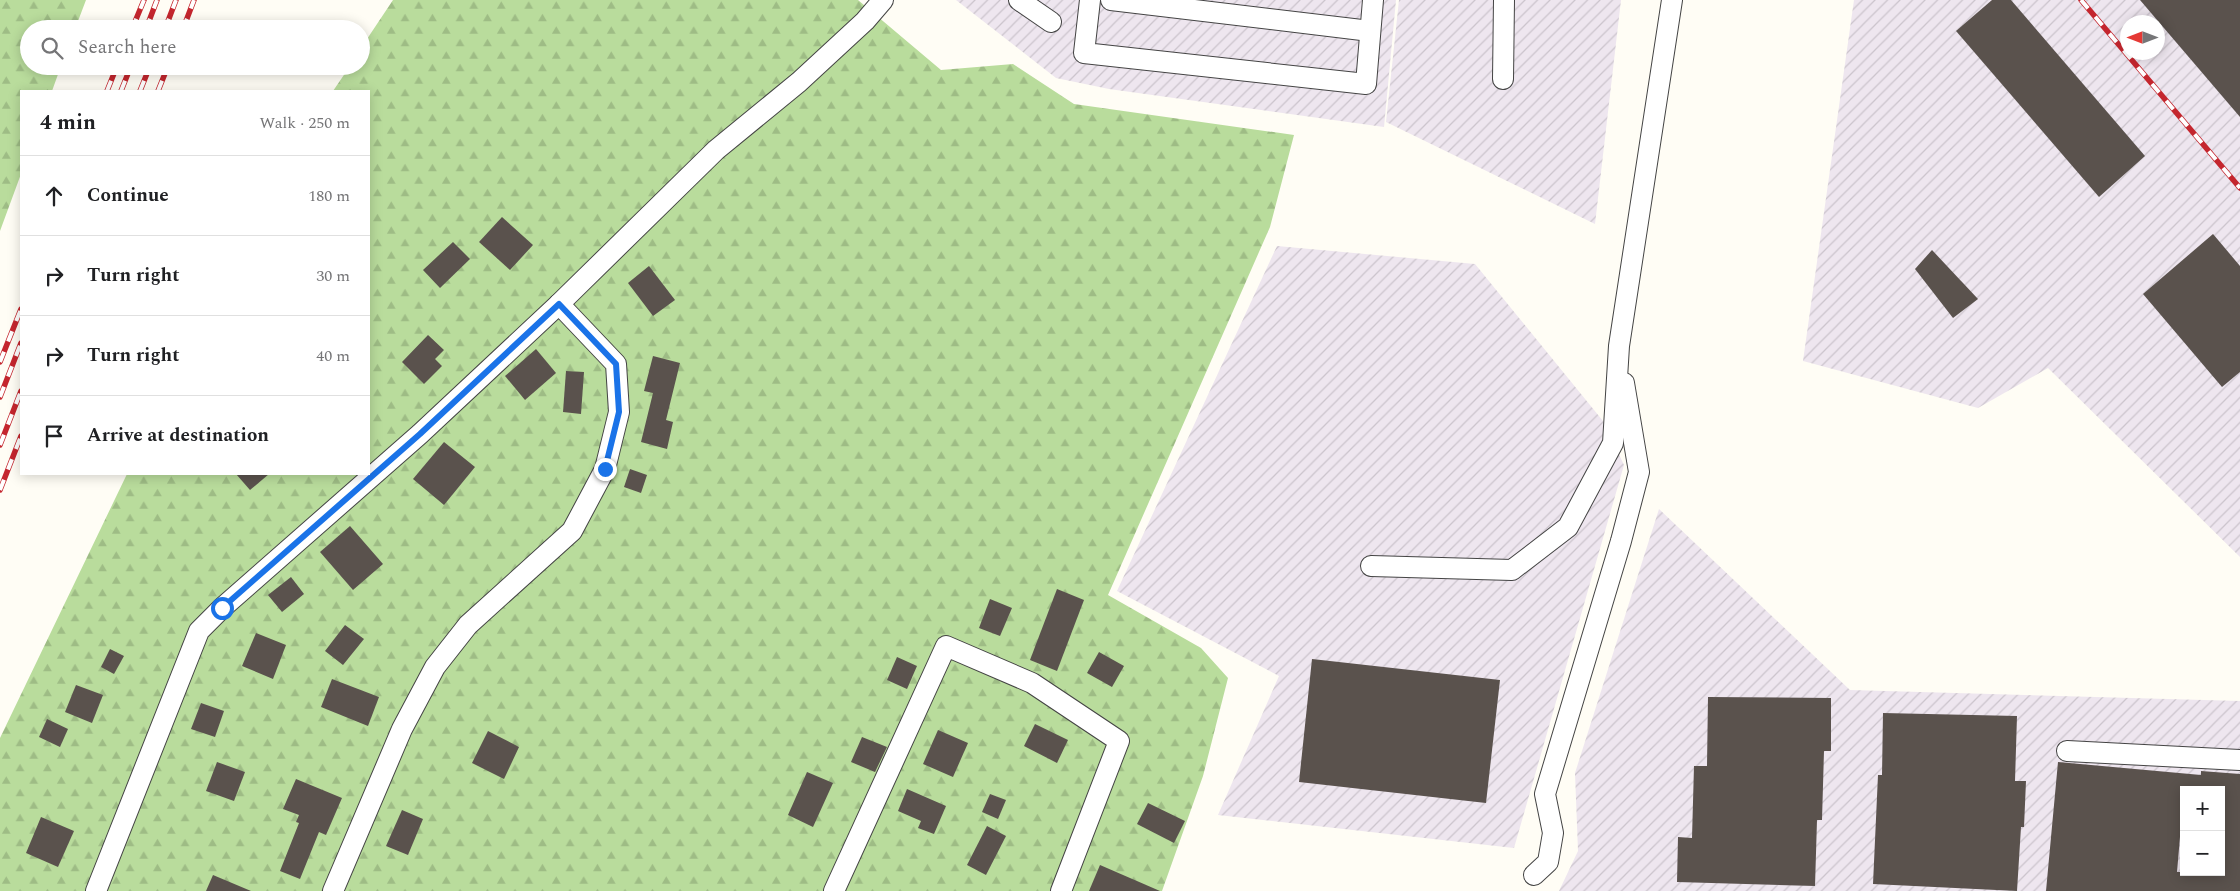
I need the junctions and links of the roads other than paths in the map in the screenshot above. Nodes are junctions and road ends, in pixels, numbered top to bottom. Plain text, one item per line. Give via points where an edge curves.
1 (883, 0) edge
2 (1019, 0) edge
3 (1090, 0) edge
4 (1111, 0) edge
5 (1373, 0) edge
6 (1504, 0) edge
7 (1672, 0) edge
8 (1051, 22) dead end
9 (1370, 31) junction
10 (1503, 79) dead end
11 (559, 304) junction
12 (1619, 346) junction
13 (1371, 566) dead end
14 (2067, 751) dead end
15 (2240, 760) edge
16 (1534, 875) dead end
17 (96, 891) edge
18 (333, 891) edge
19 (834, 891) edge
20 (1061, 891) edge

1 - 11 street via 865,21 798,82 716,150
2 - 8 street
3 - 9 street via 1084,53 1142,60 1366,84
4 - 9 street
5 - 9 street
6 - 10 street
7 - 12 street
11 - 17 street via 420,434 199,631
11 - 18 street via 616,364 619,412 605,469 572,531 468,625 435,667 402,729
12 - 13 street via 1613,443 1568,526 1512,570
12 - 16 street via 1639,472 1619,550 1545,794 1553,833 1548,862
14 - 15 street
19 - 20 street via 946,646 1032,683 1119,741

